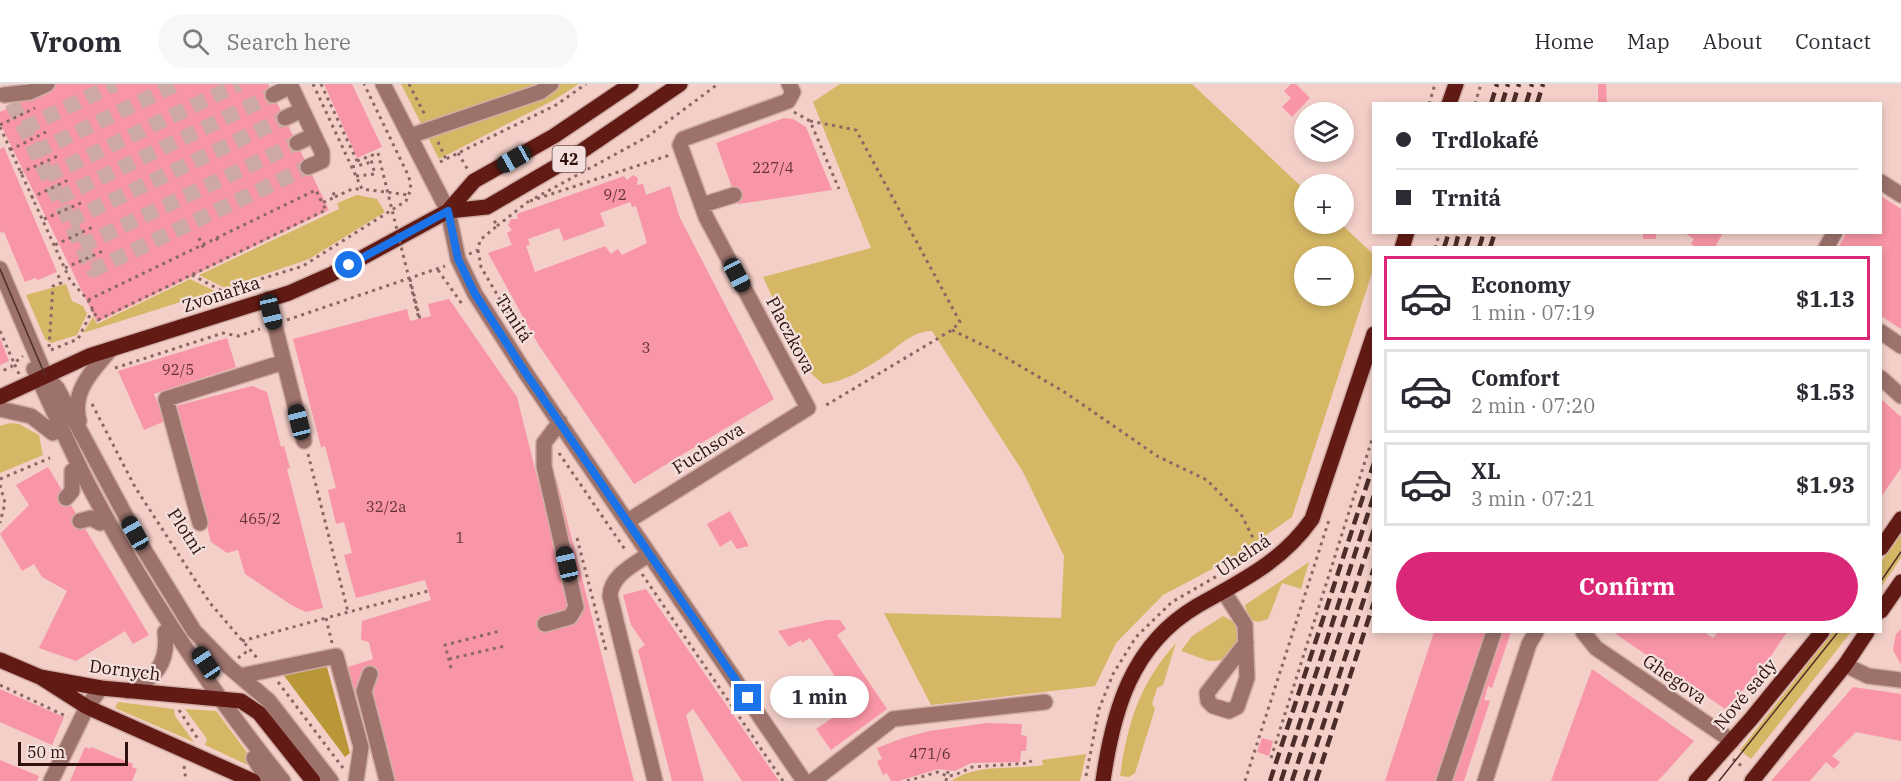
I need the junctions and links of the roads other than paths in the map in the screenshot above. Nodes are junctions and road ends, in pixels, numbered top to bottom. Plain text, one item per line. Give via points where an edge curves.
1 (47, 84) edge
2 (383, 84) edge
3 (551, 84) edge
4 (631, 84) edge
5 (680, 84) edge
6 (789, 84) edge
7 (1456, 84) edge
8 (291, 85) edge
9 (273, 95) tunnel mouth
10 (5, 96) edge
11 (1450, 102) edge
12 (302, 110) junction
13 (285, 118) tunnel mouth
14 (314, 135) junction
15 (410, 136) junction
16 (297, 143) tunnel mouth
17 (308, 167) tunnel mouth
18 (1882, 183) edge
19 (734, 195) dead end
20 (1901, 195) edge
21 (448, 211) junction
22 (704, 211) junction
23 (0, 269) edge
24 (0, 291) edge
25 (268, 299) junction
26 (1882, 333) edge
27 (1372, 340) edge
28 (1901, 346) edge
29 (111, 349) junction
30 (284, 362) junction
31 (47, 374) junction
32 (1882, 379) edge
33 (1901, 396) edge
34 (0, 397) edge
35 (814, 408) joint
36 (0, 409) edge
37 (560, 422) junction
38 (81, 430) junction
39 (53, 433) junction
40 (304, 441) road end
41 (72, 471) junction
42 (66, 498) dead end
43 (1901, 519) edge
44 (80, 521) dead end
45 (628, 522) junction
46 (100, 523) junction
47 (200, 523) dead end
48 (1882, 547) edge
49 (649, 554) junction
50 (1901, 582) edge
51 (1224, 592) junction
52 (1882, 610) edge
53 (545, 624) dead end
54 (165, 632) junction
55 (1494, 633) edge
56 (1535, 633) edge
57 (1584, 633) edge
58 (1821, 633) edge
59 (1866, 633) edge
60 (1246, 643) dead end
61 (0, 660) edge
62 (1845, 665) junction
63 (370, 674) dead end
64 (240, 676) junction
65 (40, 677) junction
66 (1901, 680) edge
67 (100, 688) junction
68 (258, 691) junction
69 (128, 692) junction
70 (222, 700) junction
71 (1045, 702) dead end
72 (87, 707) junction
73 (259, 713) junction
74 (1727, 746) junction
75 (351, 776) edge
76 (1096, 779) edge
77 (1753, 779) edge
78 (51, 781) edge
79 (253, 781) edge
80 (268, 781) edge
81 (283, 781) edge
82 (293, 781) edge
83 (313, 781) edge
84 (331, 781) edge
85 (387, 781) edge
86 (655, 781) edge
87 (804, 781) edge
88 (813, 781) edge
89 (1444, 781) edge
90 (1485, 781) edge
91 (1696, 781) edge

1 - 10 street via 30,92
2 - 15 street, Trnitá
3 - 15 street via 540,92
4 - 21 main road, 42 via 554,136 474,182
5 - 21 main road, 42 via 576,155 488,207
6 - 22 street, Placzkova via 792,92 788,101 683,139 680,145
7 - 11 main road
8 - 9 street
8 - 12 street
12 - 13 street
12 - 14 street
14 - 16 street
14 - 17 street via 323,156 322,161
15 - 21 street, Trnitá
18 - 20 street
19 - 22 street
21 - 25 main road, Zvonařka / 42 via 332,274
21 - 37 street, Trnitá via 458,259 475,294
22 - 35 street, Placzkova
23 - 31 street
24 - 31 street
25 - 29 main road, Zvonařka / 42
25 - 30 street
26 - 28 street
27 - 51 main road, Uhelná via 1312,519 1272,562
29 - 31 main road, Zvonařka / 42
29 - 38 street via 78,395
30 - 40 street
30 - 47 street via 166,399
31 - 34 main road, Zvonařka / 42
31 - 38 street
31 - 39 street via 39,397
31 - 70 street via 81,452
32 - 33 street
35 - 45 street, Fuchsova
36 - 39 street via 31,416
37 - 45 street, Trnitá
37 - 53 street via 544,442 544,466 576,607 570,617
38 - 64 street via 138,539 195,631
39 - 41 street
41 - 42 street via 72,491
41 - 46 street
43 - 48 main road
44 - 46 street via 91,519
45 - 49 street, Trnitá
46 - 54 street
49 - 86 street via 613,582 610,596
49 - 87 street, Trnitá
50 - 52 main road
51 - 60 street via 1245,625
51 - 76 main road, Uhelná via 1168,628 1134,671 1114,714
54 - 69 street via 167,651 160,667 145,683
54 - 70 street
55 - 89 street
56 - 90 street
57 - 74 street, Ghegova via 1596,648
58 - 74 main road, Nové sady
59 - 62 main road
61 - 65 main road, Dornych
62 - 66 street via 1868,676
62 - 77 main road
63 - 85 street via 364,691
64 - 68 street
64 - 75 street via 336,656 361,747
65 - 67 main road, Dornych
65 - 72 main road, Dornych
67 - 69 main road, Dornych
67 - 72 street
68 - 73 street
68 - 84 street via 279,712
69 - 70 main road, Dornych
70 - 73 main road, Dornych via 241,701
70 - 80 street via 231,727
70 - 81 street
70 - 82 street
71 - 88 street via 893,719
72 - 78 street
72 - 79 main road, Dornych
73 - 83 main road, Dornych
74 - 91 main road, Nové sady

